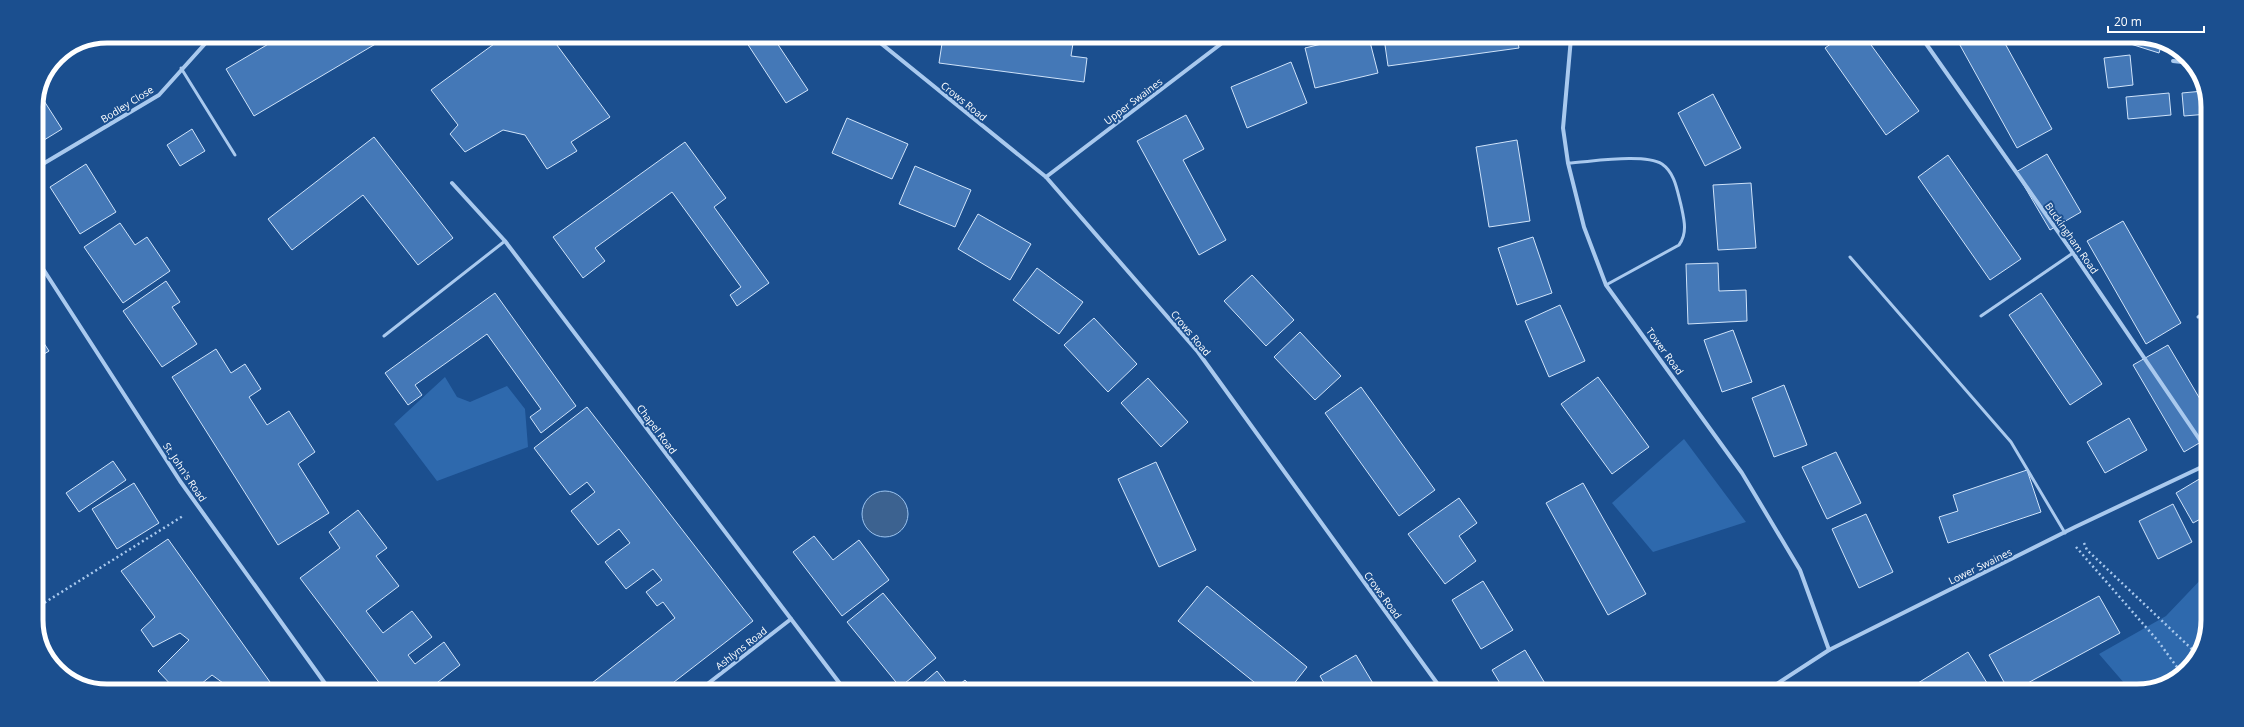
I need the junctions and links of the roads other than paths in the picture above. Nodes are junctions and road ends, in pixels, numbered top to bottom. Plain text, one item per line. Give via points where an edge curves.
1 (205, 43) edge
2 (880, 43) edge
3 (1222, 43) edge
4 (1571, 43) edge
5 (1926, 43) edge
6 (2173, 61) dead end
7 (2182, 62) edge
8 (181, 68) junction
9 (235, 155) dead end
10 (1568, 163) junction
11 (43, 164) edge
12 (1046, 177) junction
13 (452, 183) dead end
14 (505, 242) junction
15 (2073, 253) junction
16 (1850, 257) dead end
17 (43, 269) edge
18 (1606, 285) junction
19 (2201, 315) edge
20 (1981, 316) dead end
21 (2198, 317) dead end
22 (384, 336) dead end
23 (2201, 442) edge
24 (2201, 467) edge
25 (2065, 533) junction
26 (791, 619) junction
27 (1829, 650) junction
28 (325, 684) edge
29 (706, 684) edge
30 (840, 684) edge
31 (1438, 684) edge
32 (1775, 684) edge

1 - 8 street, Bodley Close
2 - 12 street, Crows Road
3 - 12 street, Upper Swaines
4 - 10 street, Tower Road via 1563,128
5 - 15 street, Buckingham Road
6 - 7 street
8 - 9 lane
8 - 11 street, Bodley Close via 159,94
10 - 18 street, Tower Road via 1584,227
10 - 18 lane via 1639,159 1655,161 1662,165 1676,183 1684,216 1683,239 1678,245
12 - 31 street, Crows Road via 1198,352
13 - 14 street, Chapel Road
14 - 22 lane
14 - 26 street, Chapel Road
15 - 20 lane
15 - 23 street, Buckingham Road
16 - 25 lane via 2011,442
17 - 28 street, St. John's Road via 199,507
18 - 27 street, Tower Road via 1742,473 1800,570
19 - 21 lane
24 - 25 street, Lower Swaines
25 - 27 street, Lower Swaines
26 - 29 street, Ashlyns Road
26 - 30 street, Chapel Road
27 - 32 street, Lower Swaines

